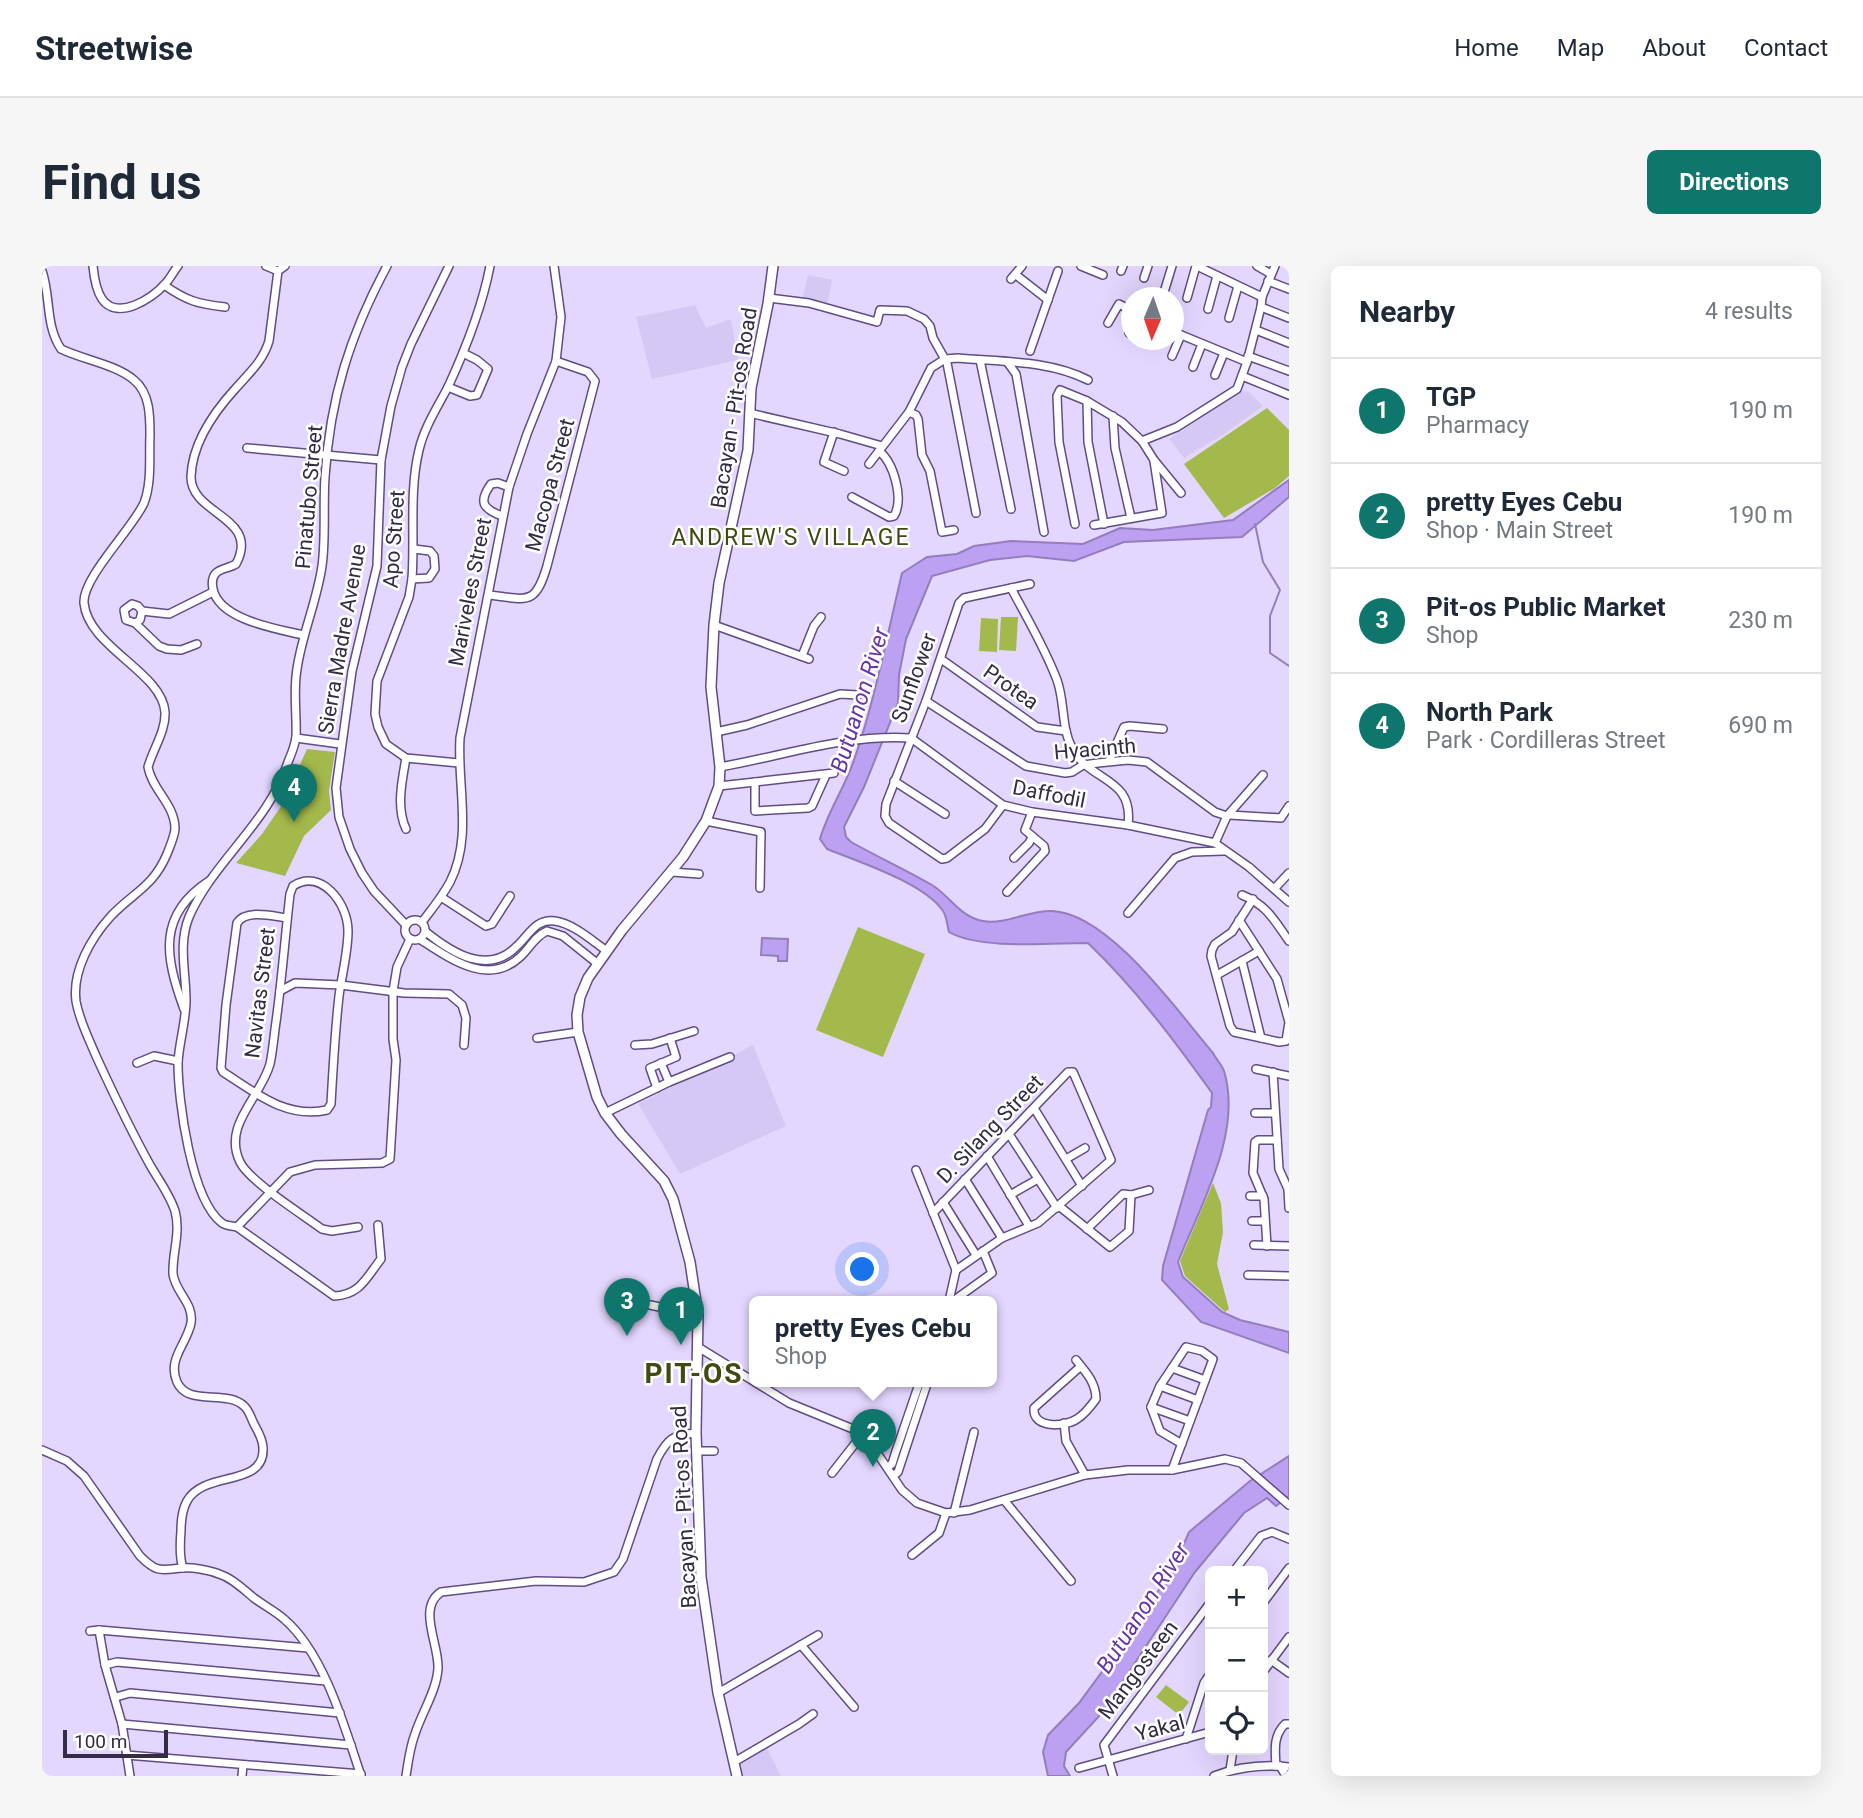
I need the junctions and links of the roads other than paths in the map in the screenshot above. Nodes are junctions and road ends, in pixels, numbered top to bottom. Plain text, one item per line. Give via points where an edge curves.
1 (93, 266) edge
2 (178, 266) edge
3 (267, 266) edge
4 (387, 266) edge
5 (449, 266) edge
6 (490, 266) edge
7 (554, 266) edge
8 (773, 266) edge
9 (1022, 266) edge
10 (1081, 266) edge
11 (1148, 266) edge
12 (1172, 266) edge
13 (1197, 266) edge
14 (1257, 266) edge
15 (282, 268) edge
16 (42, 271) edge
17 (1058, 271) dead end
18 (1271, 273) edge
19 (1103, 275) dead end
20 (1217, 276) junction
21 (1144, 278) dead end
22 (164, 285) junction
23 (1238, 286) junction
24 (1166, 287) edge
25 (1289, 289) edge
26 (1262, 296) junction
27 (769, 298) junction
28 (1187, 298) dead end
29 (1048, 300) junction
30 (1121, 305) edge
31 (225, 307) dead end
32 (1261, 307) junction
33 (1208, 309) dead end
34 (1229, 318) dead end
35 (1289, 318) edge
36 (1108, 323) dead end
37 (1256, 330) junction
38 (1184, 336) edge
39 (1289, 343) edge
40 (1202, 344) junction
41 (1173, 350) edge
42 (1030, 351) dead end
43 (463, 353) junction
44 (1224, 353) junction
45 (1172, 356) dead end
46 (945, 359) junction
47 (1248, 359) junction
48 (980, 360) junction
49 (556, 361) junction
50 (1008, 363) junction
51 (1193, 367) dead end
52 (1289, 371) edge
53 (1215, 375) dead end
54 (1242, 376) junction
55 (1088, 380) dead end
56 (448, 387) junction
57 (1289, 395) edge
58 (1087, 401) junction
59 (749, 412) junction
60 (909, 412) junction
61 (1113, 416) junction
62 (834, 432) junction
63 (1142, 441) junction
64 (247, 448) dead end
65 (880, 449) junction
66 (327, 455) junction
67 (381, 460) junction
68 (1154, 460) junction
69 (869, 464) dead end
70 (844, 471) dead end
71 (509, 487) junction
72 (1181, 493) dead end
73 (852, 497) dead end
74 (1011, 509) dead end
75 (976, 513) dead end
76 (502, 516) junction
77 (1131, 518) junction
78 (1075, 524) dead end
79 (1104, 524) junction
80 (1094, 525) dead end
81 (954, 530) dead end
82 (1044, 531) dead end
83 (414, 548) junction
84 (412, 579) junction
85 (1030, 584) dead end
86 (1011, 588) junction
87 (213, 592) junction
88 (489, 595) junction
89 (142, 611) junction
90 (821, 617) dead end
91 (135, 623) junction
92 (714, 625) junction
93 (303, 635) junction
94 (197, 644) dead end
95 (941, 659) junction
96 (858, 695) dead end
97 (926, 701) junction
98 (1163, 729) dead end
99 (1066, 731) junction
100 (716, 732) junction
101 (296, 738) junction
102 (911, 738) junction
103 (340, 744) junction
104 (406, 758) junction
105 (1109, 761) junction
106 (458, 763) junction
107 (1083, 765) junction
108 (720, 767) junction
109 (1264, 775) dead end
110 (894, 781) junction
111 (755, 782) junction
112 (719, 786) junction
113 (1003, 805) junction
114 (1289, 806) edge
115 (1032, 812) junction
116 (945, 814) dead end
117 (1228, 816) junction
118 (706, 821) junction
119 (1128, 825) junction
120 (406, 829) dead end
121 (1032, 837) junction
122 (1215, 843) junction
123 (1225, 851) junction
124 (1014, 858) dead end
125 (672, 872) junction
126 (1289, 873) edge
127 (699, 874) dead end
128 (212, 879) junction
129 (760, 888) dead end
130 (1275, 888) junction
131 (1007, 892) dead end
132 (1242, 895) dead end
133 (510, 896) dead end
134 (441, 897) junction
135 (1253, 900) junction
136 (1289, 902) edge
137 (1128, 913) dead end
138 (287, 918) junction
139 (1239, 920) junction
140 (422, 922) junction
141 (406, 925) junction
142 (569, 925) junction
143 (426, 932) junction
144 (563, 936) junction
145 (410, 939) junction
146 (421, 940) junction
147 (1289, 941) edge
148 (607, 951) junction
149 (1259, 951) junction
150 (458, 959) junction
151 (1242, 961) junction
152 (598, 964) junction
153 (1217, 975) junction
154 (282, 976) junction
155 (295, 983) junction
156 (341, 985) junction
157 (280, 991) junction
158 (393, 991) junction
159 (186, 1013) junction
160 (1289, 1022) edge
161 (694, 1031) dead end
162 (578, 1032) junction
163 (537, 1038) dead end
164 (670, 1038) junction
165 (1261, 1038) junction
166 (464, 1045) dead end
167 (635, 1045) dead end
168 (730, 1057) dead end
169 (178, 1061) junction
170 (137, 1063) dead end
171 (661, 1063) junction
172 (1256, 1069) dead end
173 (1273, 1072) junction
174 (1289, 1076) edge
175 (669, 1082) junction
176 (657, 1088) junction
177 (257, 1093) junction
178 (1034, 1108) junction
179 (605, 1113) junction
180 (1255, 1113) dead end
181 (1275, 1113) junction
182 (1009, 1134) junction
183 (1277, 1140) junction
184 (1085, 1147) dead end
185 (987, 1156) junction
186 (1066, 1159) junction
187 (916, 1170) dead end
188 (965, 1179) junction
189 (1038, 1179) junction
190 (1082, 1186) junction
191 (1149, 1190) dead end
192 (273, 1192) junction
193 (1010, 1195) junction
194 (1131, 1195) junction
195 (1250, 1196) dead end
196 (1263, 1196) junction
197 (943, 1202) junction
198 (1058, 1207) junction
199 (1289, 1208) edge
200 (933, 1213) junction
201 (1252, 1221) dead end
202 (1265, 1221) junction
203 (378, 1225) dead end
204 (1029, 1226) junction
205 (237, 1227) junction
206 (358, 1227) dead end
207 (1087, 1229) junction
208 (1002, 1238) junction
209 (1254, 1245) dead end
210 (1267, 1246) junction
211 (1289, 1246) edge
212 (979, 1253) junction
213 (956, 1270) junction
214 (1248, 1275) dead end
215 (1289, 1276) edge
216 (952, 1296) edge
217 (958, 1296) edge
218 (650, 1306) dead end
219 (698, 1315) junction
220 (698, 1347) junction
221 (1172, 1368) junction
222 (749, 1378) edge
223 (1205, 1380) junction
224 (1160, 1386) junction
225 (763, 1387) edge
226 (918, 1387) edge
227 (926, 1387) edge
228 (1198, 1401) junction
229 (1151, 1407) junction
230 (1190, 1421) junction
231 (1064, 1423) junction
232 (974, 1432) dead end
233 (696, 1433) junction
234 (861, 1436) junction
235 (1182, 1444) junction
236 (42, 1450) edge
237 (697, 1451) junction
238 (714, 1451) dead end
239 (887, 1467) junction
240 (1172, 1470) junction
241 (832, 1473) dead end
242 (1085, 1475) junction
243 (893, 1476) junction
244 (1004, 1500) junction
245 (1289, 1505) edge
246 (950, 1513) junction
247 (1289, 1539) edge
248 (912, 1555) dead end
249 (1238, 1566) edge
250 (1289, 1567) edge
251 (183, 1568) junction
252 (1071, 1581) dead end
253 (1268, 1596) edge
254 (1205, 1610) edge
255 (818, 1635) dead end
256 (1289, 1637) edge
257 (801, 1645) junction
258 (309, 1648) junction
259 (1271, 1660) junction
260 (1268, 1664) edge
261 (106, 1665) junction
262 (1289, 1673) edge
263 (326, 1681) junction
264 (1205, 1682) edge
265 (718, 1693) junction
266 (116, 1697) junction
267 (854, 1707) dead end
268 (340, 1713) junction
269 (813, 1714) dead end
270 (122, 1724) junction
271 (1289, 1724) edge
272 (1205, 1733) edge
273 (1186, 1739) junction
274 (351, 1745) junction
275 (126, 1755) junction
276 (1232, 1755) edge
277 (1108, 1760) junction
278 (734, 1762) junction
279 (243, 1765) junction
280 (1282, 1766) edge
281 (1079, 1768) dead end
282 (1230, 1770) junction
283 (315, 1774) edge
284 (361, 1775) edge
285 (130, 1776) edge
286 (242, 1776) edge
287 (407, 1776) edge
288 (737, 1776) edge
289 (1112, 1776) edge
290 (1214, 1776) edge
291 (1286, 1776) edge

1 - 22 street via 102,300 114,308 133,306
2 - 22 street
3 - 15 street
4 - 66 street, Pinatubo Street via 348,348
5 - 67 street, Sierra Madre Avenue via 402,367
6 - 43 street, Apo Street
7 - 49 street, Mariveles Street via 561,317
8 - 27 main road, Bacayan - Pit-os Road
9 - 29 street via 1013,277
10 - 19 street
11 - 21 street
12 - 24 street
13 - 20 street
13 - 28 street
14 - 18 street
15 - 87 street via 266,352 209,422 194,461 192,485 197,494 233,526 241,541 236,564 216,573
16 - 251 street via 50,327 61,349 125,374 145,394 150,422 148,489 143,505 84,599 91,623 161,697 164,721 148,767 172,810 175,828 150,883 111,916 94,939 77,970 76,1002 123,1117 175,1210 178,1231 173,1274 191,1311 188,1333 177,1352 177,1381 194,1395 225,1397 242,1404 263,1448 261,1462 253,1471 208,1483 187,1500 180,1541
17 - 29 street
18 - 25 street
18 - 26 street
20 - 23 street
20 - 33 street
22 - 31 street via 195,303
23 - 26 street
23 - 34 street
26 - 32 street
27 - 46 street via 809,303 877,322 880,310 907,311 930,326
27 - 59 main road, Bacayan - Pit-os Road
29 - 42 street
30 - 36 street
32 - 35 street
32 - 37 street
37 - 39 street
37 - 47 street
38 - 40 street
40 - 44 street
40 - 51 street
41 - 45 street
43 - 56 street, Apo Street
43 - 56 street via 488,369 481,389 470,396
44 - 47 street
44 - 53 street
46 - 48 street
46 - 60 street via 931,368
46 - 75 street
47 - 52 street
47 - 54 street
48 - 50 street
48 - 74 street
49 - 71 street, Mariveles Street
49 - 88 street, Macopa Street via 588,372 595,381 544,577 528,598
50 - 55 street via 1045,366
50 - 82 street via 1016,374
54 - 57 street
54 - 63 street via 1237,389 1177,427
56 - 83 street, Apo Street via 419,449
58 - 61 street
58 - 78 street via 1064,390 1057,396 1059,442
58 - 79 street via 1088,442
59 - 62 street
59 - 92 main road, Bacayan - Pit-os Road via 748,450
60 - 65 street
60 - 81 street via 918,419 922,455 942,532
61 - 63 street
61 - 77 street via 1115,448
62 - 65 street
62 - 70 street via 824,462
63 - 68 street
64 - 66 street
65 - 69 street
65 - 73 street via 897,491 897,511 894,516 884,515
66 - 67 street
66 - 93 street, Pinatubo Street via 322,567
67 - 103 street, Sierra Madre Avenue via 377,566
68 - 72 street
68 - 77 street via 1162,513
71 - 76 street, Mariveles Street
71 - 76 street via 491,484 485,498 488,510
76 - 88 street, Mariveles Street
77 - 79 street
79 - 80 street
83 - 84 street, Apo Street
83 - 84 street via 430,551 435,569 429,578
84 - 104 street, Apo Street via 377,681 375,713 386,744
85 - 86 street, Sunflower
86 - 95 street, Sunflower via 959,603
86 - 99 street via 1056,678
87 - 89 street via 169,614
87 - 93 street via 229,611 244,619
88 - 106 street, Mariveles Street
89 - 91 street
89 - 91 street via 135,604 126,607 126,620
90 - 92 street via 806,657
91 - 94 street via 167,649
92 - 100 main road, Bacayan - Pit-os Road via 711,687
93 - 101 street, Pinatubo Street via 296,672
95 - 97 street, Sunflower
95 - 99 street, Protea via 1037,727
96 - 100 street via 839,694
97 - 102 street, Sunflower
97 - 107 street, Hyacinth via 1026,766 1065,773
98 - 105 street via 1124,727
99 - 107 street
100 - 108 main road, Bacayan - Pit-os Road
101 - 103 street
101 - 128 street, Pinatubo Street via 272,800
102 - 108 street via 827,744
102 - 110 street, Sunflower
102 - 113 street, Daffodil
103 - 141 street, Sierra Madre Avenue via 337,802 350,849 374,891
104 - 106 street
104 - 120 street via 401,790 401,818
105 - 107 street, Hyacinth
105 - 117 street, Hyacinth via 1147,762 1215,812
106 - 134 street, Mariveles Street via 462,843 451,881
107 - 119 street via 1124,795
108 - 112 main road, Bacayan - Pit-os Road
109 - 117 street
110 - 113 street, Sunflower via 885,816 889,823 942,859 985,829
110 - 116 street
111 - 111 street via 755,811 808,808 830,774
111 - 112 street
112 - 118 main road, Bacayan - Pit-os Road
113 - 115 street, Daffodil
114 - 117 street, Hyacinth via 1281,818
115 - 119 street, Daffodil
115 - 121 street via 1025,828
117 - 122 street
118 - 125 main road, Bacayan - Pit-os Road
118 - 129 street via 761,832
119 - 122 street, Daffodil
121 - 124 street
121 - 131 street via 1045,850
122 - 123 street, Daffodil
123 - 130 street, Daffodil
123 - 137 street via 1192,852 1175,858
125 - 127 street
125 - 148 main road, Bacayan - Pit-os Road
126 - 130 street
128 - 159 street via 185,931
128 - 159 street via 191,892 170,930 169,958
130 - 136 street, Daffodil
132 - 135 street
133 - 134 street via 486,926
134 - 140 street, Mariveles Street
135 - 139 street
135 - 147 street via 1267,909
138 - 154 street, Navitas Street
138 - 156 street, Navitas Street via 293,886 304,880 329,888 346,917 348,930
138 - 177 street via 249,915 237,923 220,1065 223,1072
139 - 149 street
139 - 153 street via 1212,950
140 - 141 street
140 - 143 street
141 - 145 street
142 - 144 street
142 - 148 street
142 - 150 street via 547,920 537,924 500,959
143 - 146 street
143 - 150 street
144 - 150 street via 547,931 539,934 515,961 498,968 476,970
144 - 152 street
145 - 146 street
145 - 158 street via 397,967
146 - 150 street
148 - 152 main road, Bacayan - Pit-os Road
149 - 151 street
149 - 160 street via 1276,979
151 - 153 street
151 - 165 street
152 - 162 main road, Bacayan - Pit-os Road via 580,997
153 - 165 street via 1234,1032
154 - 155 street
154 - 157 street, Navitas Street
155 - 156 street
155 - 157 street
156 - 158 street
156 - 177 street via 329,1107 295,1111
157 - 177 street, Navitas Street via 270,1063
158 - 166 street via 449,994 462,1004
158 - 192 street via 396,1060 390,1158 382,1163 315,1165 290,1172
159 - 169 street
160 - 165 street via 1286,1041
161 - 164 street
162 - 163 street
162 - 179 main road, Bacayan - Pit-os Road
164 - 167 street
164 - 171 street via 676,1057
168 - 175 street
169 - 170 street via 154,1056
169 - 205 street via 187,1144 199,1183 223,1224
171 - 175 street
171 - 176 street via 650,1068
172 - 173 street
173 - 174 street
173 - 181 street
175 - 176 street
176 - 179 street
177 - 192 street, Navitas Street via 240,1120 235,1140 240,1163
178 - 182 street, D. Silang Street
178 - 186 street
178 - 190 street, D. Silang Street via 1073,1072 1112,1159
179 - 219 main road, Bacayan - Pit-os Road via 664,1181 673,1199
180 - 181 street
181 - 183 street
182 - 185 street, D. Silang Street
182 - 189 street
183 - 196 street via 1255,1142 1253,1173
183 - 199 street
184 - 186 street
185 - 188 street, D. Silang Street
185 - 193 street
186 - 190 street
187 - 200 street
188 - 197 street, D. Silang Street
188 - 208 street
189 - 193 street
189 - 198 street
190 - 198 street
191 - 194 street
192 - 205 street
192 - 206 street, Navitas Street via 322,1229
193 - 204 street
194 - 207 street via 1123,1194
194 - 207 street via 1129,1231 1110,1247
195 - 196 street
196 - 202 street
197 - 200 street, D. Silang Street
197 - 212 street
198 - 204 street
198 - 207 street
200 - 213 street
201 - 202 street
202 - 210 street
203 - 205 street via 381,1259 359,1288 349,1296 334,1297
204 - 208 street
208 - 212 street
209 - 210 street
210 - 211 street
212 - 213 street
212 - 217 street via 992,1273
213 - 216 street
214 - 215 street
218 - 219 street
219 - 220 main road, Bacayan - Pit-os Road
220 - 222 street
220 - 233 main road, Bacayan - Pit-os Road
221 - 223 street
221 - 223 street via 1186,1347 1202,1351 1213,1359
221 - 224 street
223 - 228 street
224 - 228 street
224 - 229 street
225 - 234 street
226 - 239 street via 892,1464
227 - 243 street
228 - 230 street
229 - 230 street
229 - 235 street via 1160,1431
230 - 235 street
231 - 231 street via 1042,1424 1035,1419 1034,1408 1079,1363 1093,1381 1096,1399 1079,1418
231 - 242 street via 1066,1441
232 - 246 street
233 - 237 main road, Bacayan - Pit-os Road
233 - 287 street via 678,1435 665,1443 623,1559 614,1572 584,1582 489,1585 435,1596 429,1613 438,1676 414,1735
234 - 239 street
234 - 241 street
235 - 240 street
236 - 251 street via 67,1461 84,1476 149,1565 169,1572
237 - 238 street
237 - 265 main road, Bacayan - Pit-os Road via 701,1577
239 - 243 street
240 - 242 street
240 - 245 street via 1225,1459 1241,1463
242 - 244 street
243 - 246 street via 910,1498
244 - 246 street
244 - 252 street
246 - 248 street via 939,1533
247 - 249 street via 1272,1532 1261,1536
250 - 253 street
251 - 258 street via 225,1576 285,1619
254 - 277 street, Mangosteen via 1104,1745
255 - 257 street
256 - 259 street
257 - 265 street
257 - 267 street
258 - 261 street via 94,1630
258 - 263 street
259 - 260 street
259 - 262 street
261 - 263 street via 117,1662
261 - 266 street
263 - 268 street
264 - 273 street
265 - 278 main road, Bacayan - Pit-os Road
266 - 268 street via 130,1693
266 - 270 street
268 - 274 street
269 - 278 street
270 - 274 street
270 - 275 street
271 - 280 street via 1278,1731 1275,1743
272 - 273 street, Yakal
273 - 277 street, Yakal
274 - 284 street
275 - 279 street
275 - 285 street
276 - 282 street
277 - 281 street, Yakal
277 - 289 street
278 - 288 main road, Bacayan - Pit-os Road
279 - 283 street
279 - 286 street
280 - 282 street
280 - 291 street
282 - 290 street
283 - 284 street

